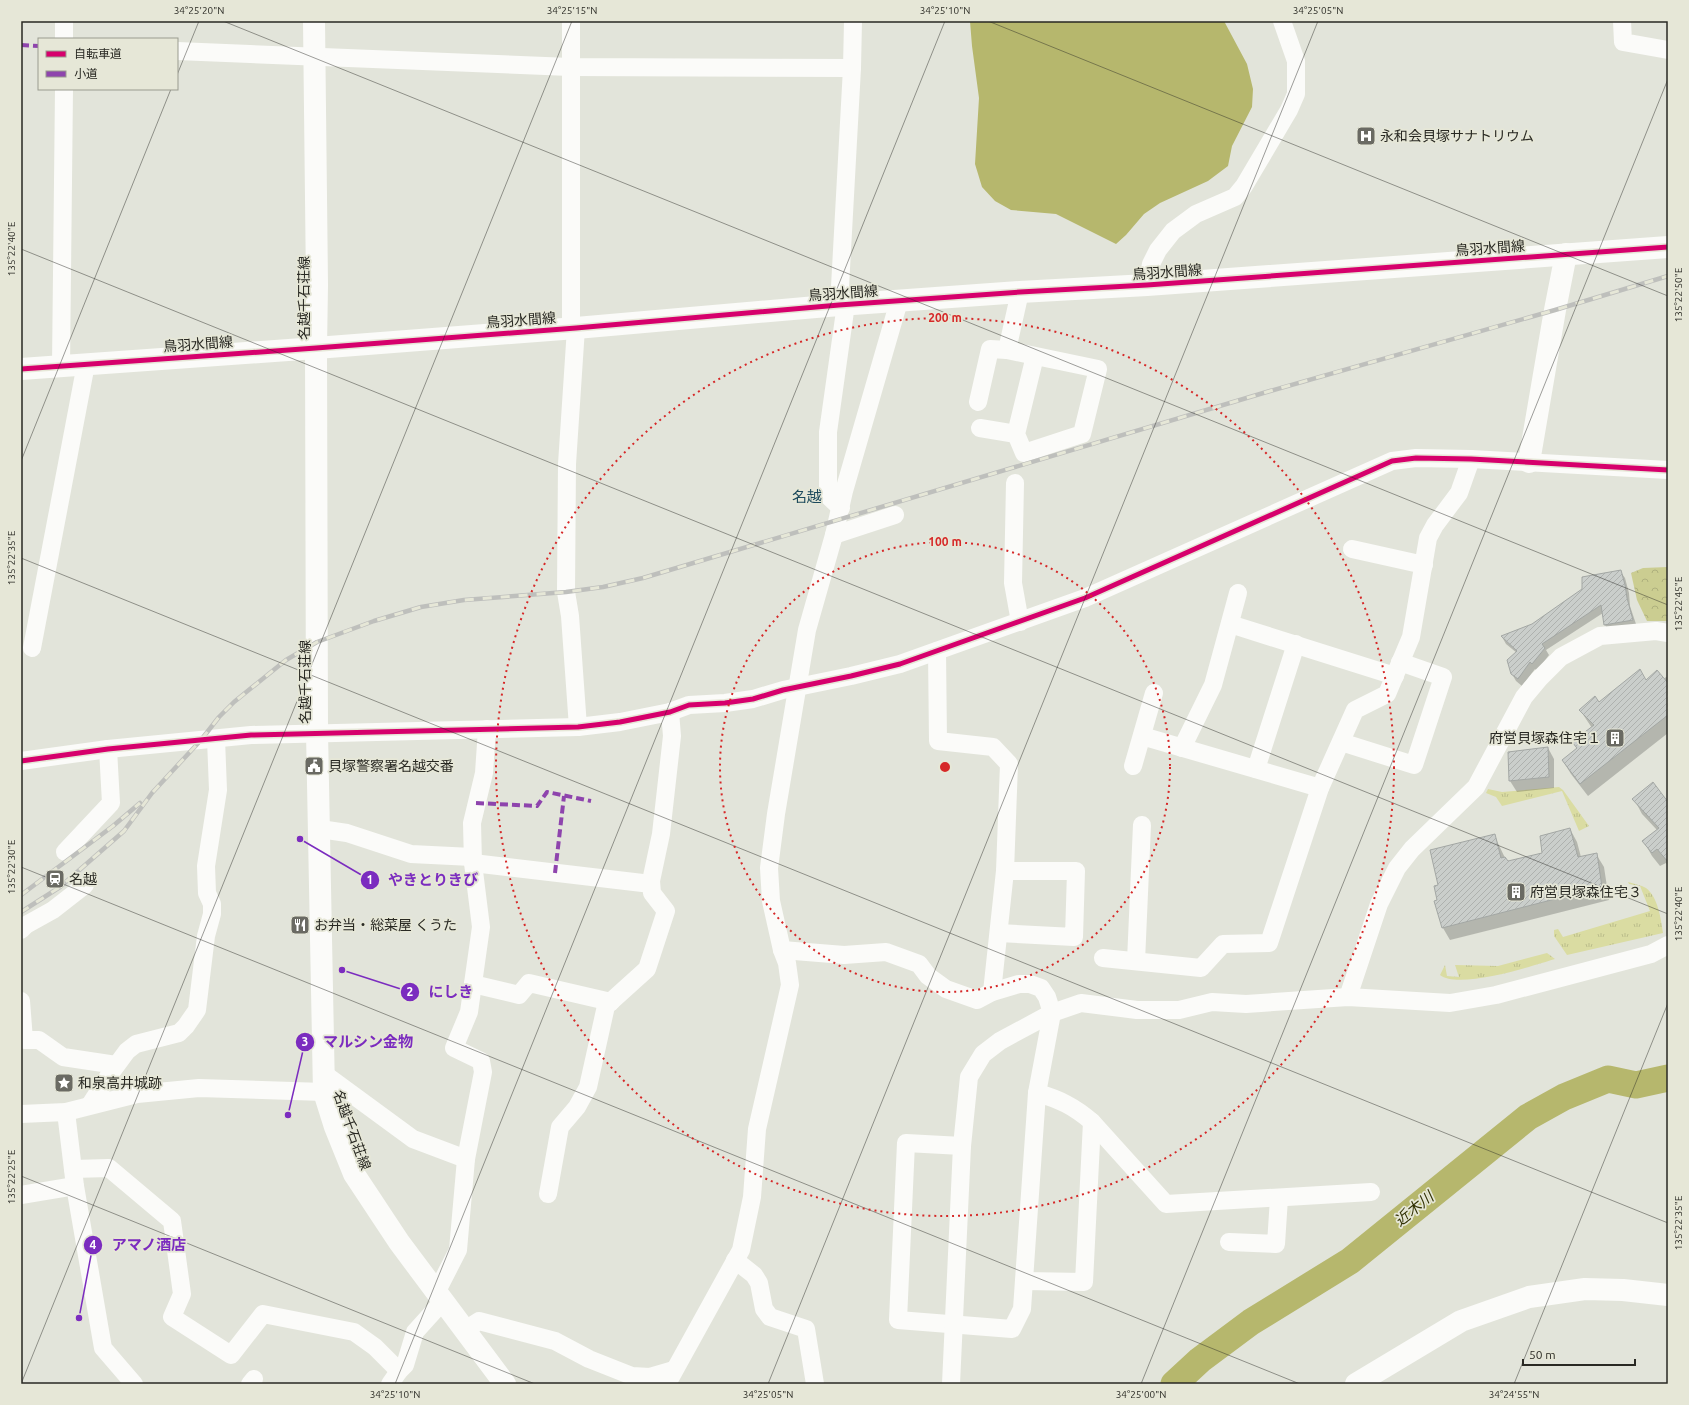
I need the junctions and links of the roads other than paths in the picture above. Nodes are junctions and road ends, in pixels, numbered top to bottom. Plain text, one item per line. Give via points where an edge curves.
1 (64, 21) edge
2 (314, 21) edge
3 (571, 21) edge
4 (853, 21) edge
5 (1282, 21) edge
6 (1622, 21) edge
7 (64, 38) edge
8 (1668, 50) edge
9 (178, 51) edge
10 (314, 56) junction
11 (570, 67) junction
12 (852, 68) junction
13 (64, 90) edge
14 (1668, 247) edge
15 (1566, 254) junction
16 (1147, 286) junction
17 (1020, 292) junction
18 (899, 301) junction
19 (842, 305) junction
20 (574, 328) junction
21 (316, 348) junction
22 (1007, 350) junction
23 (1035, 356) junction
24 (86, 364) junction
25 (61, 366) junction
26 (21, 368) edge
27 (978, 402) dead end
28 (980, 428) dead end
29 (1016, 434) junction
30 (1472, 459) junction
31 (1530, 462) junction
32 (1668, 470) edge
33 (1014, 483) dead end
34 (841, 508) junction
35 (895, 514) dead end
36 (834, 535) junction
37 (1352, 549) dead end
38 (1424, 566) junction
39 (1238, 593) dead end
40 (1020, 622) junction
41 (1230, 624) junction
42 (1668, 633) edge
43 (1296, 644) junction
44 (32, 648) dead end
45 (937, 651) junction
46 (1398, 669) junction
47 (798, 687) junction
48 (1154, 693) dead end
49 (670, 712) junction
50 (578, 727) junction
51 (487, 729) junction
52 (317, 732) junction
53 (1142, 736) junction
54 (216, 739) junction
55 (1341, 742) junction
56 (1182, 748) junction
57 (108, 749) junction
58 (21, 761) edge
59 (1133, 766) dead end
60 (1256, 769) junction
61 (1320, 788) junction
62 (1142, 825) dead end
63 (320, 829) junction
64 (65, 852) dead end
65 (472, 860) junction
66 (1005, 871) junction
67 (651, 884) junction
68 (85, 885) dead end
69 (21, 930) edge
70 (999, 933) junction
71 (1668, 945) edge
72 (782, 950) junction
73 (1103, 958) dead end
74 (1136, 961) junction
75 (473, 984) junction
76 (992, 992) junction
77 (1348, 997) junction
78 (21, 1001) edge
79 (611, 1002) junction
80 (1052, 1013) junction
81 (22, 1040) edge
82 (116, 1065) junction
83 (323, 1082) junction
84 (1036, 1093) junction
85 (90, 1105) junction
86 (66, 1112) junction
87 (21, 1114) edge
88 (1092, 1122) junction
89 (962, 1146) junction
90 (466, 1160) junction
91 (74, 1178) junction
92 (1371, 1192) dead end
93 (548, 1194) dead end
94 (21, 1195) edge
95 (1278, 1198) junction
96 (1229, 1242) dead end
97 (735, 1260) junction
98 (1024, 1281) junction
99 (1668, 1295) edge
100 (440, 1297) junction
101 (954, 1325) junction
102 (465, 1330) junction
103 (395, 1377) edge
104 (671, 1377) edge
105 (134, 1384) edge
106 (505, 1384) edge
107 (816, 1384) edge
108 (951, 1384) edge
109 (1356, 1384) edge

1 - 7 street
2 - 10 street, 名越千石荘線
3 - 11 street
4 - 12 street
5 - 16 street via 1296,62 1296,94 1289,110 1235,197 1196,214 1173,231 1151,264
6 - 8 street via 1623,42
9 - 10 street
10 - 11 street
10 - 21 street, 名越千石荘線
11 - 12 street
11 - 20 street
12 - 19 street
13 - 25 street
14 - 15 street, 鳥羽水間線
15 - 16 street, 鳥羽水間線
15 - 31 street
16 - 17 street, 鳥羽水間線
17 - 18 street, 鳥羽水間線
17 - 22 street
18 - 19 street, 鳥羽水間線
18 - 34 street
19 - 20 street, 鳥羽水間線
19 - 34 street via 828,432 828,496
20 - 21 street, 鳥羽水間線
20 - 50 street via 567,464 566,592
21 - 24 street, 鳥羽水間線
21 - 52 street, 名越千石荘線
22 - 23 street
22 - 27 street via 990,349
23 - 29 street
23 - 29 street via 1098,369 1082,434 1024,453
24 - 25 street, 鳥羽水間線
24 - 44 street
25 - 26 street, 鳥羽水間線
28 - 29 street
30 - 31 street
30 - 38 street via 1459,493 1428,538
30 - 40 street via 1416,458 1392,461 1085,598
31 - 32 street
33 - 40 street via 1013,583
34 - 36 street
35 - 36 street
36 - 47 street via 807,630
37 - 38 street
38 - 46 street via 1411,637
39 - 41 street
40 - 45 street
41 - 43 street
41 - 56 street via 1213,685
42 - 77 street via 1656,631 1600,636 1561,657 1539,679 1524,697 1476,787 1412,849 1397,868 1379,904
43 - 46 street
43 - 60 street
45 - 47 street via 900,664
45 - 66 street via 938,741 993,747 1008,764
46 - 55 street via 1386,694 1355,710
46 - 55 street via 1443,677 1414,765
47 - 49 street via 753,699 689,705
47 - 72 street via 769,868 771,901
48 - 53 street
49 - 50 street
49 - 67 street via 672,736 662,834
50 - 51 street
51 - 52 street
51 - 65 street via 484,773 472,823
52 - 54 street
52 - 63 street, 名越千石荘線
53 - 56 street
53 - 59 street
54 - 57 street
54 - 82 street via 218,790 206,866 207,893 212,904 212,914 206,936 197,1010 179,1032 136,1044
55 - 61 street
56 - 60 street
57 - 58 street
57 - 64 street via 111,803
60 - 61 street
61 - 74 street via 1269,943 1223,944 1201,968
62 - 74 street
63 - 65 street via 347,833 411,854
63 - 83 street, 名越千石荘線
65 - 67 street
65 - 75 street via 481,928
66 - 70 street
66 - 70 street via 1076,872 1074,937
67 - 79 street via 652,893 666,911 647,969
68 - 69 street via 53,910
70 - 76 street
71 - 77 street via 1651,954 1496,995 1458,1002
72 - 76 street via 844,955 886,952 919,964 928,976 946,989 977,1000
72 - 97 street via 790,985 757,1128 752,1197 741,1250
73 - 74 street
75 - 79 street via 519,995 529,983
75 - 90 street via 468,1012 454,1048 480,1061 483,1072
76 - 80 street via 1019,984 1030,984 1041,988
77 - 80 street via 1246,1004 1212,1002 1179,1010 1137,1010 1081,1003
78 - 81 street
79 - 93 street via 606,1006 588,1087 577,1107 560,1127
80 - 84 street
80 - 89 street via 1000,1041 983,1054 969,1077
81 - 82 street via 39,1040 63,1057
82 - 85 street
83 - 85 street via 137,1094
83 - 90 street via 413,1139
83 - 100 street, 名越千石荘線 via 335,1127 354,1174 399,1242
84 - 88 street via 1079,1110
84 - 98 street
85 - 86 street
86 - 87 street
86 - 91 street
88 - 95 street via 1166,1204
88 - 98 street via 1084,1282
89 - 101 street
89 - 101 street via 906,1143 898,1320
90 - 100 street via 458,1250
91 - 94 street
91 - 103 street via 109,1168 172,1221 182,1294 172,1317 230,1355 263,1314 354,1332 376,1347
91 - 105 street via 103,1348
92 - 95 street
95 - 96 street via 1276,1244
97 - 104 street
97 - 107 street via 754,1275 759,1283 764,1309 770,1318 806,1329
98 - 101 street via 1022,1309 1012,1329
99 - 109 street via 1585,1289 1529,1297 1461,1321
100 - 102 street, 名越千石荘線
100 - 103 street via 415,1332 405,1365
101 - 108 street
102 - 104 street via 479,1321 554,1341 589,1359 632,1376
102 - 106 street, 名越千石荘線

